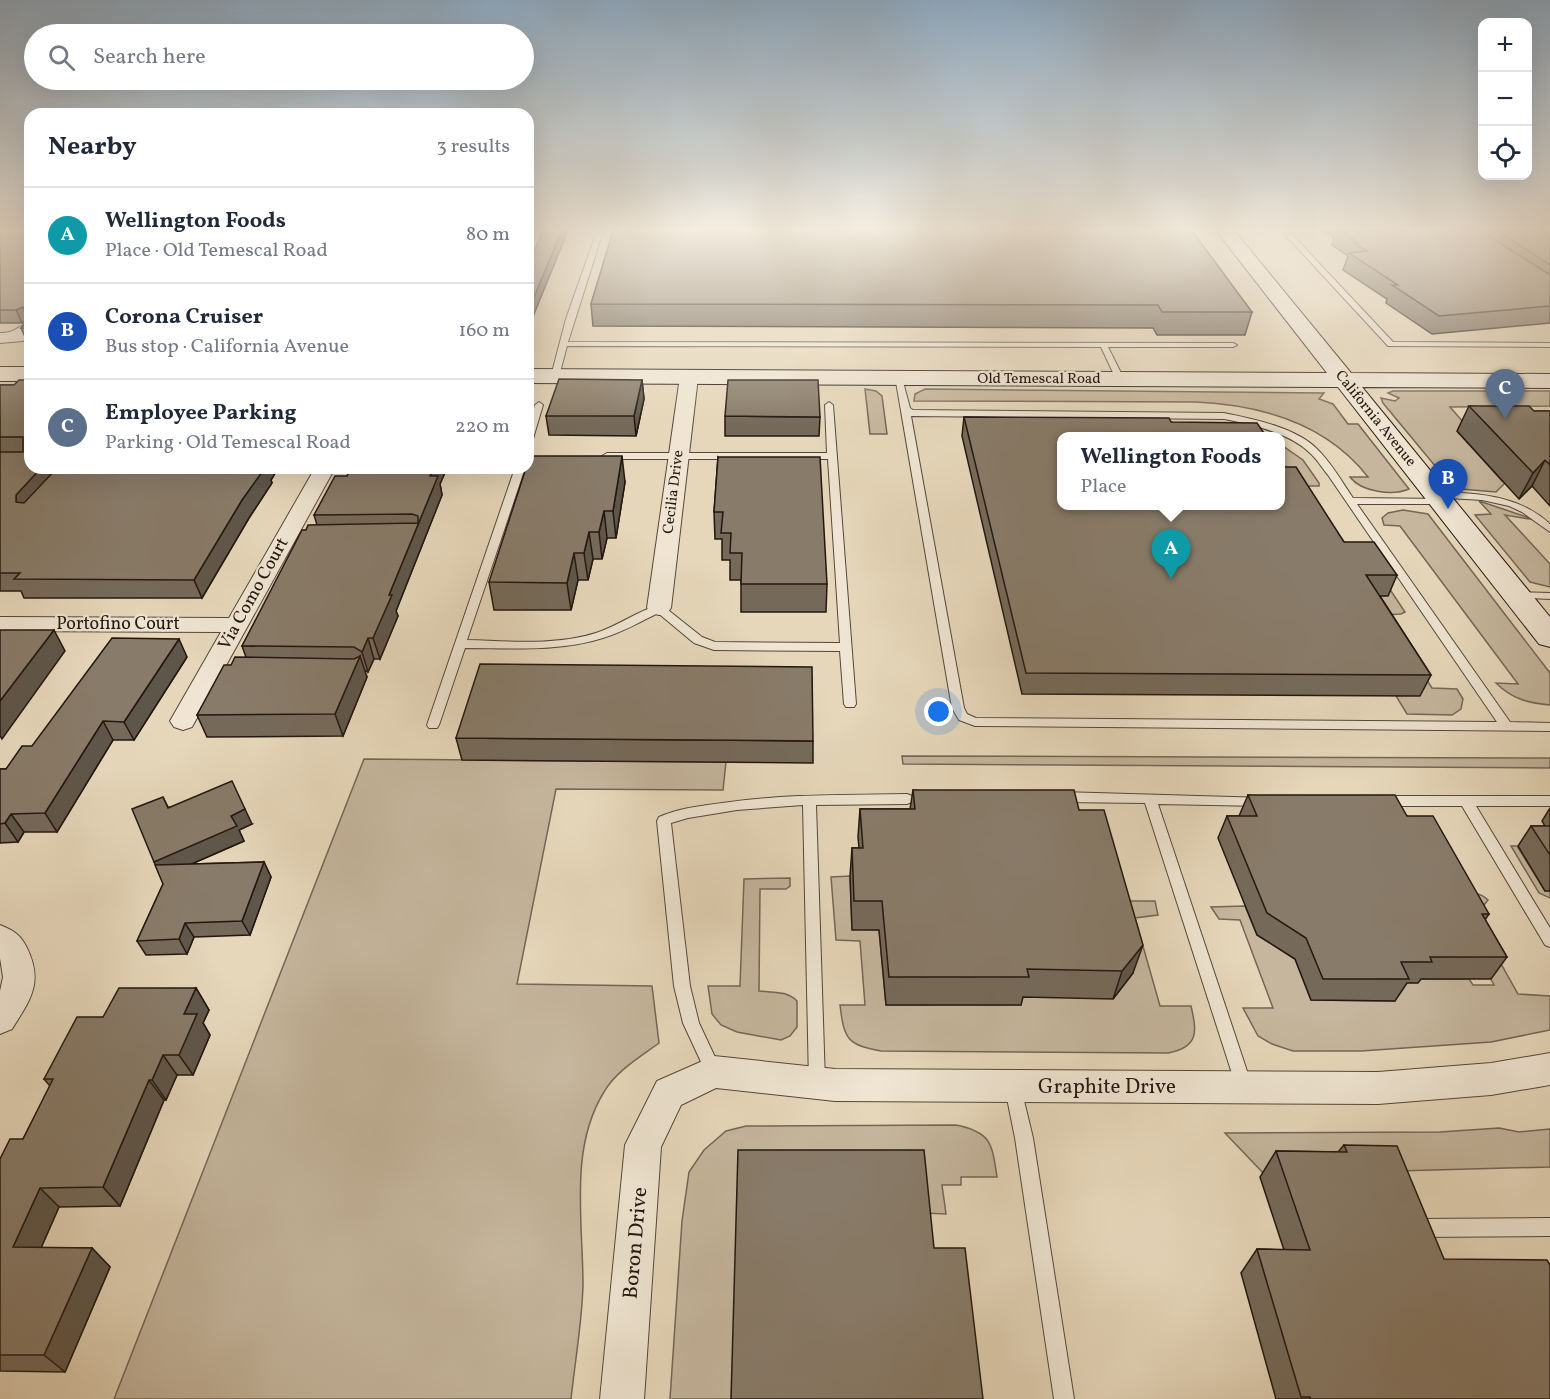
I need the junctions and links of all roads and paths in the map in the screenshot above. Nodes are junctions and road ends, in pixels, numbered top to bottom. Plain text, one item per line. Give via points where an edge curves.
1 (580, 293) edge
2 (1275, 293) edge
3 (1343, 293) edge
4 (24, 332) edge
5 (0, 338) edge
6 (563, 344) junction
7 (1103, 344) junction
8 (1233, 345) dead end
9 (1550, 345) edge
10 (0, 374) edge
11 (24, 374) edge
12 (534, 376) edge
13 (555, 376) junction
14 (689, 377) junction
15 (898, 378) junction
16 (1120, 379) junction
17 (1550, 381) edge
18 (1351, 388) junction
19 (539, 405) dead end
20 (829, 405) dead end
21 (906, 409) junction
22 (534, 422) edge
23 (1283, 432) edge
24 (1285, 433) edge
25 (599, 456) edge
26 (679, 456) junction
27 (832, 456) junction
28 (322, 474) edge
29 (517, 474) edge
30 (1439, 498) junction
31 (1351, 501) junction
32 (1550, 529) edge
33 (1516, 595) junction
34 (1550, 596) edge
35 (659, 608) junction
36 (0, 624) edge
37 (236, 625) junction
38 (1550, 637) edge
39 (461, 644) junction
40 (846, 647) junction
41 (850, 704) dead end
42 (183, 721) dead end
43 (433, 725) dead end
44 (1507, 727) junction
45 (1550, 727) edge
46 (1042, 797) edge
47 (907, 799) dead end
48 (809, 800) junction
49 (1150, 800) junction
50 (1279, 801) edge
51 (1372, 801) edge
52 (1466, 801) junction
53 (1550, 801) edge
54 (5, 941) edge
55 (1550, 941) edge
56 (0, 1018) edge
57 (1550, 1068) edge
58 (714, 1072) junction
59 (817, 1083) junction
60 (1013, 1087) junction
61 (1245, 1087) junction
62 (1550, 1227) edge
63 (1416, 1228) edge
64 (622, 1399) edge
65 (1064, 1399) edge

1 - 6 lane
2 - 18 street, California Avenue
3 - 9 lane via 1391,344
4 - 5 street via 17,338
6 - 7 lane
6 - 13 lane
7 - 8 lane
7 - 16 lane
10 - 11 street
12 - 13 street, Old Temescal Road
13 - 14 street, Old Temescal Road
14 - 15 street, Old Temescal Road
14 - 26 street, Cecilia Drive
15 - 16 street, Old Temescal Road
15 - 21 lane
16 - 18 street, Old Temescal Road
17 - 18 street, Old Temescal Road
18 - 30 street, California Avenue
19 - 22 lane
20 - 27 lane
21 - 23 lane via 912,413 1202,414 1238,418
21 - 44 lane via 958,708 963,717 975,722
24 - 31 lane via 1314,451
25 - 26 lane
26 - 27 lane
26 - 35 street, Cecilia Drive
27 - 40 lane
28 - 37 street, Via Como Court via 291,540
29 - 39 lane
30 - 31 lane
30 - 32 lane via 1490,497 1532,513
30 - 33 street, California Avenue
31 - 44 lane
33 - 34 lane
33 - 38 street, California Avenue
35 - 39 lane via 592,638 552,644
35 - 40 lane via 698,640 714,646
36 - 37 street, Portofino Court
37 - 42 street, Via Como Court via 216,673
39 - 43 lane
40 - 41 lane
44 - 45 lane
46 - 49 lane
47 - 48 lane
48 - 58 lane via 723,807 676,815 664,821 682,986 692,1023
48 - 59 lane
49 - 50 lane
49 - 61 lane
51 - 52 lane
52 - 53 lane
52 - 55 lane
54 - 56 street via 18,966 19,986
57 - 61 street, Graphite Drive via 1491,1079 1378,1088
58 - 59 street, Graphite Drive
58 - 64 street, Boron Drive via 669,1093 643,1145
59 - 60 street, Graphite Drive
60 - 61 street, Graphite Drive
60 - 65 lane
62 - 63 lane

